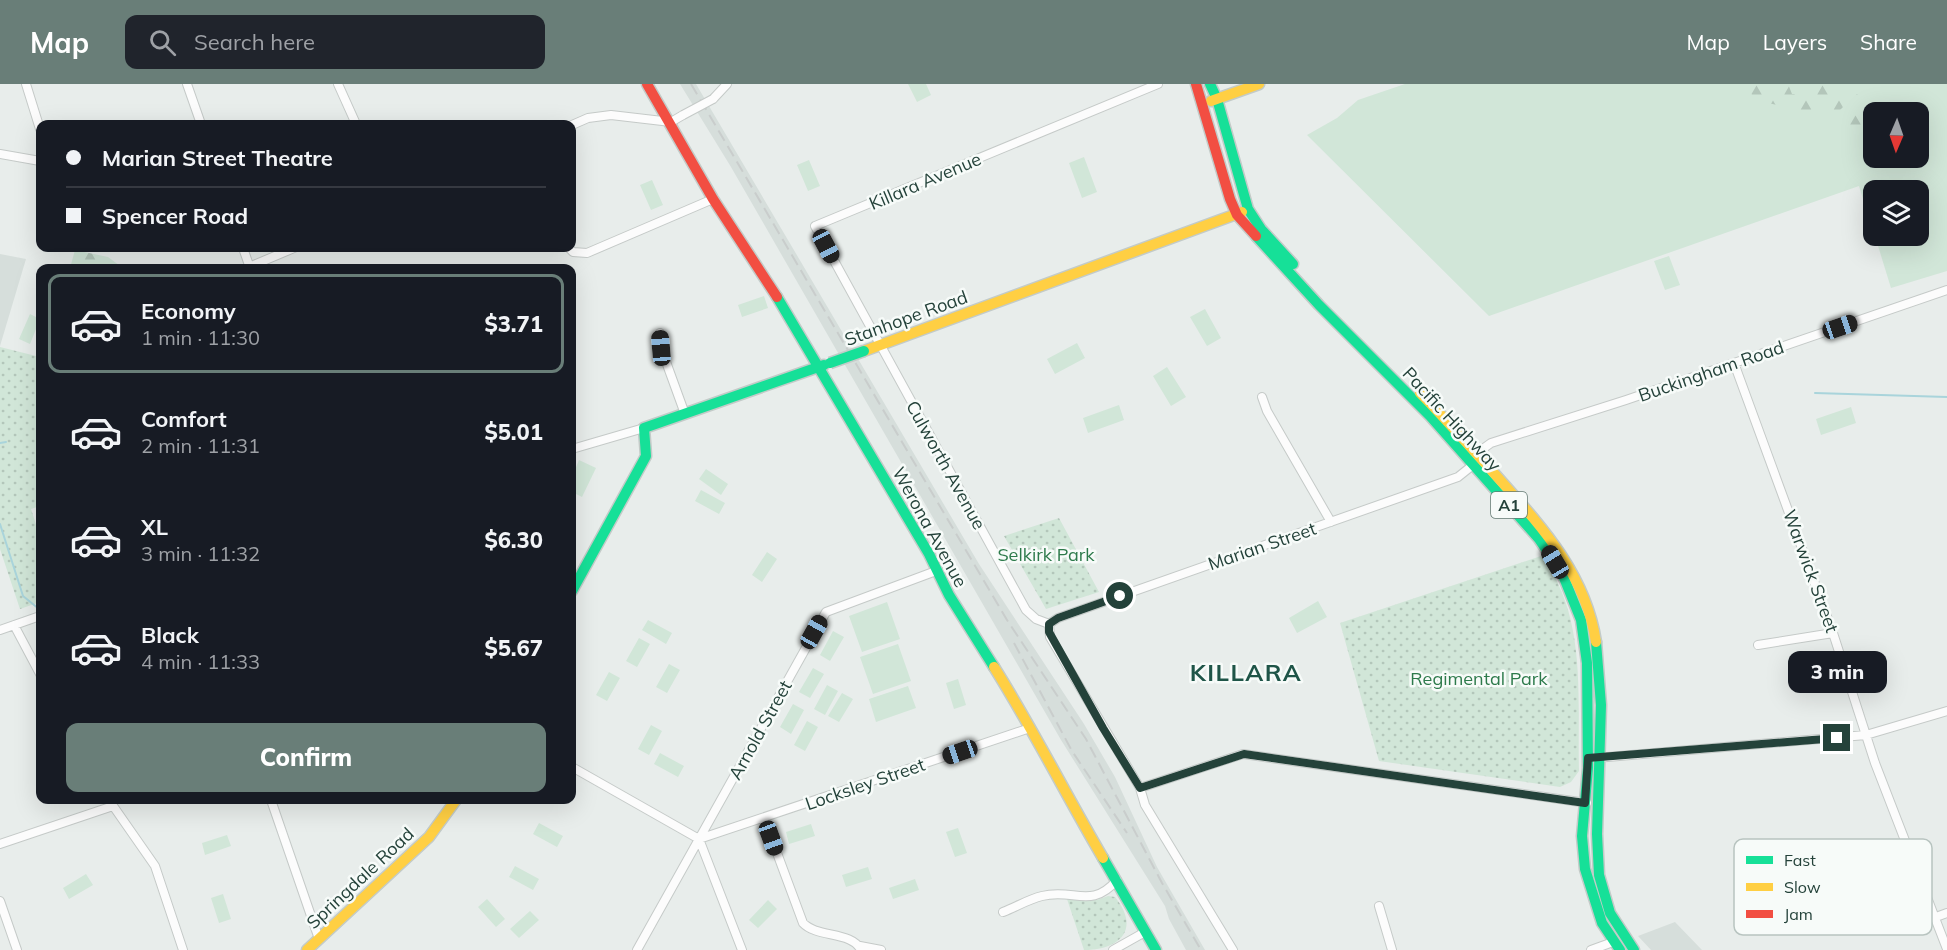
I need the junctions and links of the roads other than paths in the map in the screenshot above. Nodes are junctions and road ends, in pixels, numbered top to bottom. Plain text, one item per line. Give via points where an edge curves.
1 (26, 84) edge
2 (187, 84) edge
3 (647, 84) edge
4 (727, 84) edge
5 (1158, 84) edge
6 (1196, 84) edge
7 (1210, 84) edge
8 (1259, 84) edge
9 (341, 85) edge
10 (1217, 99) junction
11 (1204, 104) junction
12 (37, 120) edge
13 (200, 120) edge
14 (354, 120) edge
15 (671, 122) junction
16 (576, 123) edge
17 (0, 154) edge
18 (36, 160) edge
19 (713, 199) junction
20 (1248, 209) junction
21 (1237, 215) junction
22 (285, 252) edge
23 (573, 252) edge
24 (259, 264) edge
25 (1947, 291) edge
26 (660, 333) dead end
27 (879, 344) junction
28 (1734, 363) junction
29 (818, 367) junction
30 (1263, 397) dead end
31 (685, 414) junction
32 (644, 428) junction
33 (576, 447) edge
34 (1477, 453) junction
35 (1473, 465) junction
36 (1331, 522) junction
37 (936, 571) junction
38 (576, 584) edge
39 (36, 617) edge
40 (1049, 624) junction
41 (14, 625) junction
42 (0, 630) edge
43 (1833, 633) junction
44 (1758, 645) dead end
45 (36, 666) edge
46 (1947, 711) edge
47 (1030, 728) junction
48 (1866, 735) junction
49 (1588, 758) junction
50 (1599, 758) junction
51 (576, 769) edge
52 (1140, 788) junction
53 (1585, 803) junction
54 (1598, 803) junction
55 (108, 804) edge
56 (112, 804) edge
57 (272, 804) edge
58 (453, 804) edge
59 (764, 818) junction
60 (699, 839) junction
61 (1905, 839) edge
62 (0, 844) edge
63 (1117, 880) junction
64 (0, 902) edge
65 (1379, 906) dead end
66 (1932, 909) edge
67 (1003, 912) dead end
68 (1947, 913) edge
69 (1935, 917) junction
70 (4, 921) edge
71 (1145, 932) junction
72 (319, 939) junction
73 (1616, 946) edge
74 (861, 948) edge
75 (1947, 949) edge
76 (16, 950) edge
77 (183, 950) edge
78 (307, 950) edge
79 (637, 950) edge
80 (742, 950) edge
81 (881, 950) edge
82 (1113, 950) edge
83 (1156, 950) edge
84 (1233, 950) edge
85 (1392, 950) edge
86 (1591, 950) edge
87 (1634, 950) edge

1 - 12 street
2 - 13 street
3 - 15 main road, Werona Avenue
4 - 15 street, bridge via 713,99
5 - 27 street, Killara Avenue via 815,226
6 - 11 main road, Pacific Highway / A1
7 - 10 main road, Pacific Highway / A1
8 - 10 main road
9 - 14 street
10 - 11 main road
10 - 20 main road, Pacific Highway / A1
11 - 21 main road, Pacific Highway / A1 via 1228,199
15 - 16 street via 611,115
15 - 19 main road, Werona Avenue
17 - 18 street
19 - 23 street via 587,253
19 - 29 main road, Werona Avenue via 758,265
20 - 21 main road, Stanhope Road
20 - 34 main road, Pacific Highway / A1 via 1261,229 1326,300
21 - 27 main road, Stanhope Road
21 - 35 main road, Pacific Highway / A1
22 - 24 street
25 - 28 street, Buckingham Road
26 - 31 street via 661,348
27 - 29 main road, Stanhope Road, bridge
27 - 40 street, Culworth Avenue via 1026,610
28 - 34 street, Buckingham Road via 1491,443
28 - 43 street, Warwick Street
29 - 31 main road, Stanhope Road
29 - 37 main road, Werona Avenue
30 - 36 street via 1267,411
31 - 32 main road, Stanhope Road
32 - 33 street, Stanhope Road
32 - 38 main road via 646,456
34 - 50 main road, Pacific Highway / A1 via 1557,545 1584,595 1596,640
35 - 36 street, Marian Street via 1458,477
35 - 49 main road, Pacific Highway / A1 via 1548,550 1574,598 1585,642
36 - 40 street, Marian Street
37 - 47 main road, Werona Avenue
37 - 60 street, Arnold Street via 826,612
39 - 41 street
40 - 52 street via 1050,637
41 - 42 street
41 - 45 street
43 - 44 street
43 - 48 street, Warwick Street
46 - 48 street
47 - 59 street, Locksley Street
47 - 63 main road, Werona Avenue
48 - 50 street
48 - 61 street, Warwick Street
49 - 50 street
49 - 53 main road, Pacific Highway / A1
50 - 54 main road, Pacific Highway / A1
51 - 60 street
52 - 53 street via 1244,754
52 - 84 street via 1145,805
53 - 54 street
53 - 73 main road, Pacific Highway / A1 via 1585,869 1594,904
54 - 87 main road, Pacific Highway / A1 via 1595,848 1601,886 1613,919
55 - 62 street
56 - 77 street via 155,866
57 - 72 street
58 - 72 main road, Springdale Road via 429,837
59 - 60 street, Locksley Street
59 - 74 street via 808,929 848,939
60 - 79 street, Arnold Street
60 - 80 street
63 - 67 street via 1097,896 1044,895
63 - 71 main road, Werona Avenue
64 - 70 street
65 - 85 street
66 - 69 street, Warwick Street
68 - 69 street
69 - 75 street, Warwick Street
70 - 76 street
71 - 82 street
71 - 83 main road, Werona Avenue
72 - 78 main road, Springdale Road
73 - 86 street
74 - 81 street

